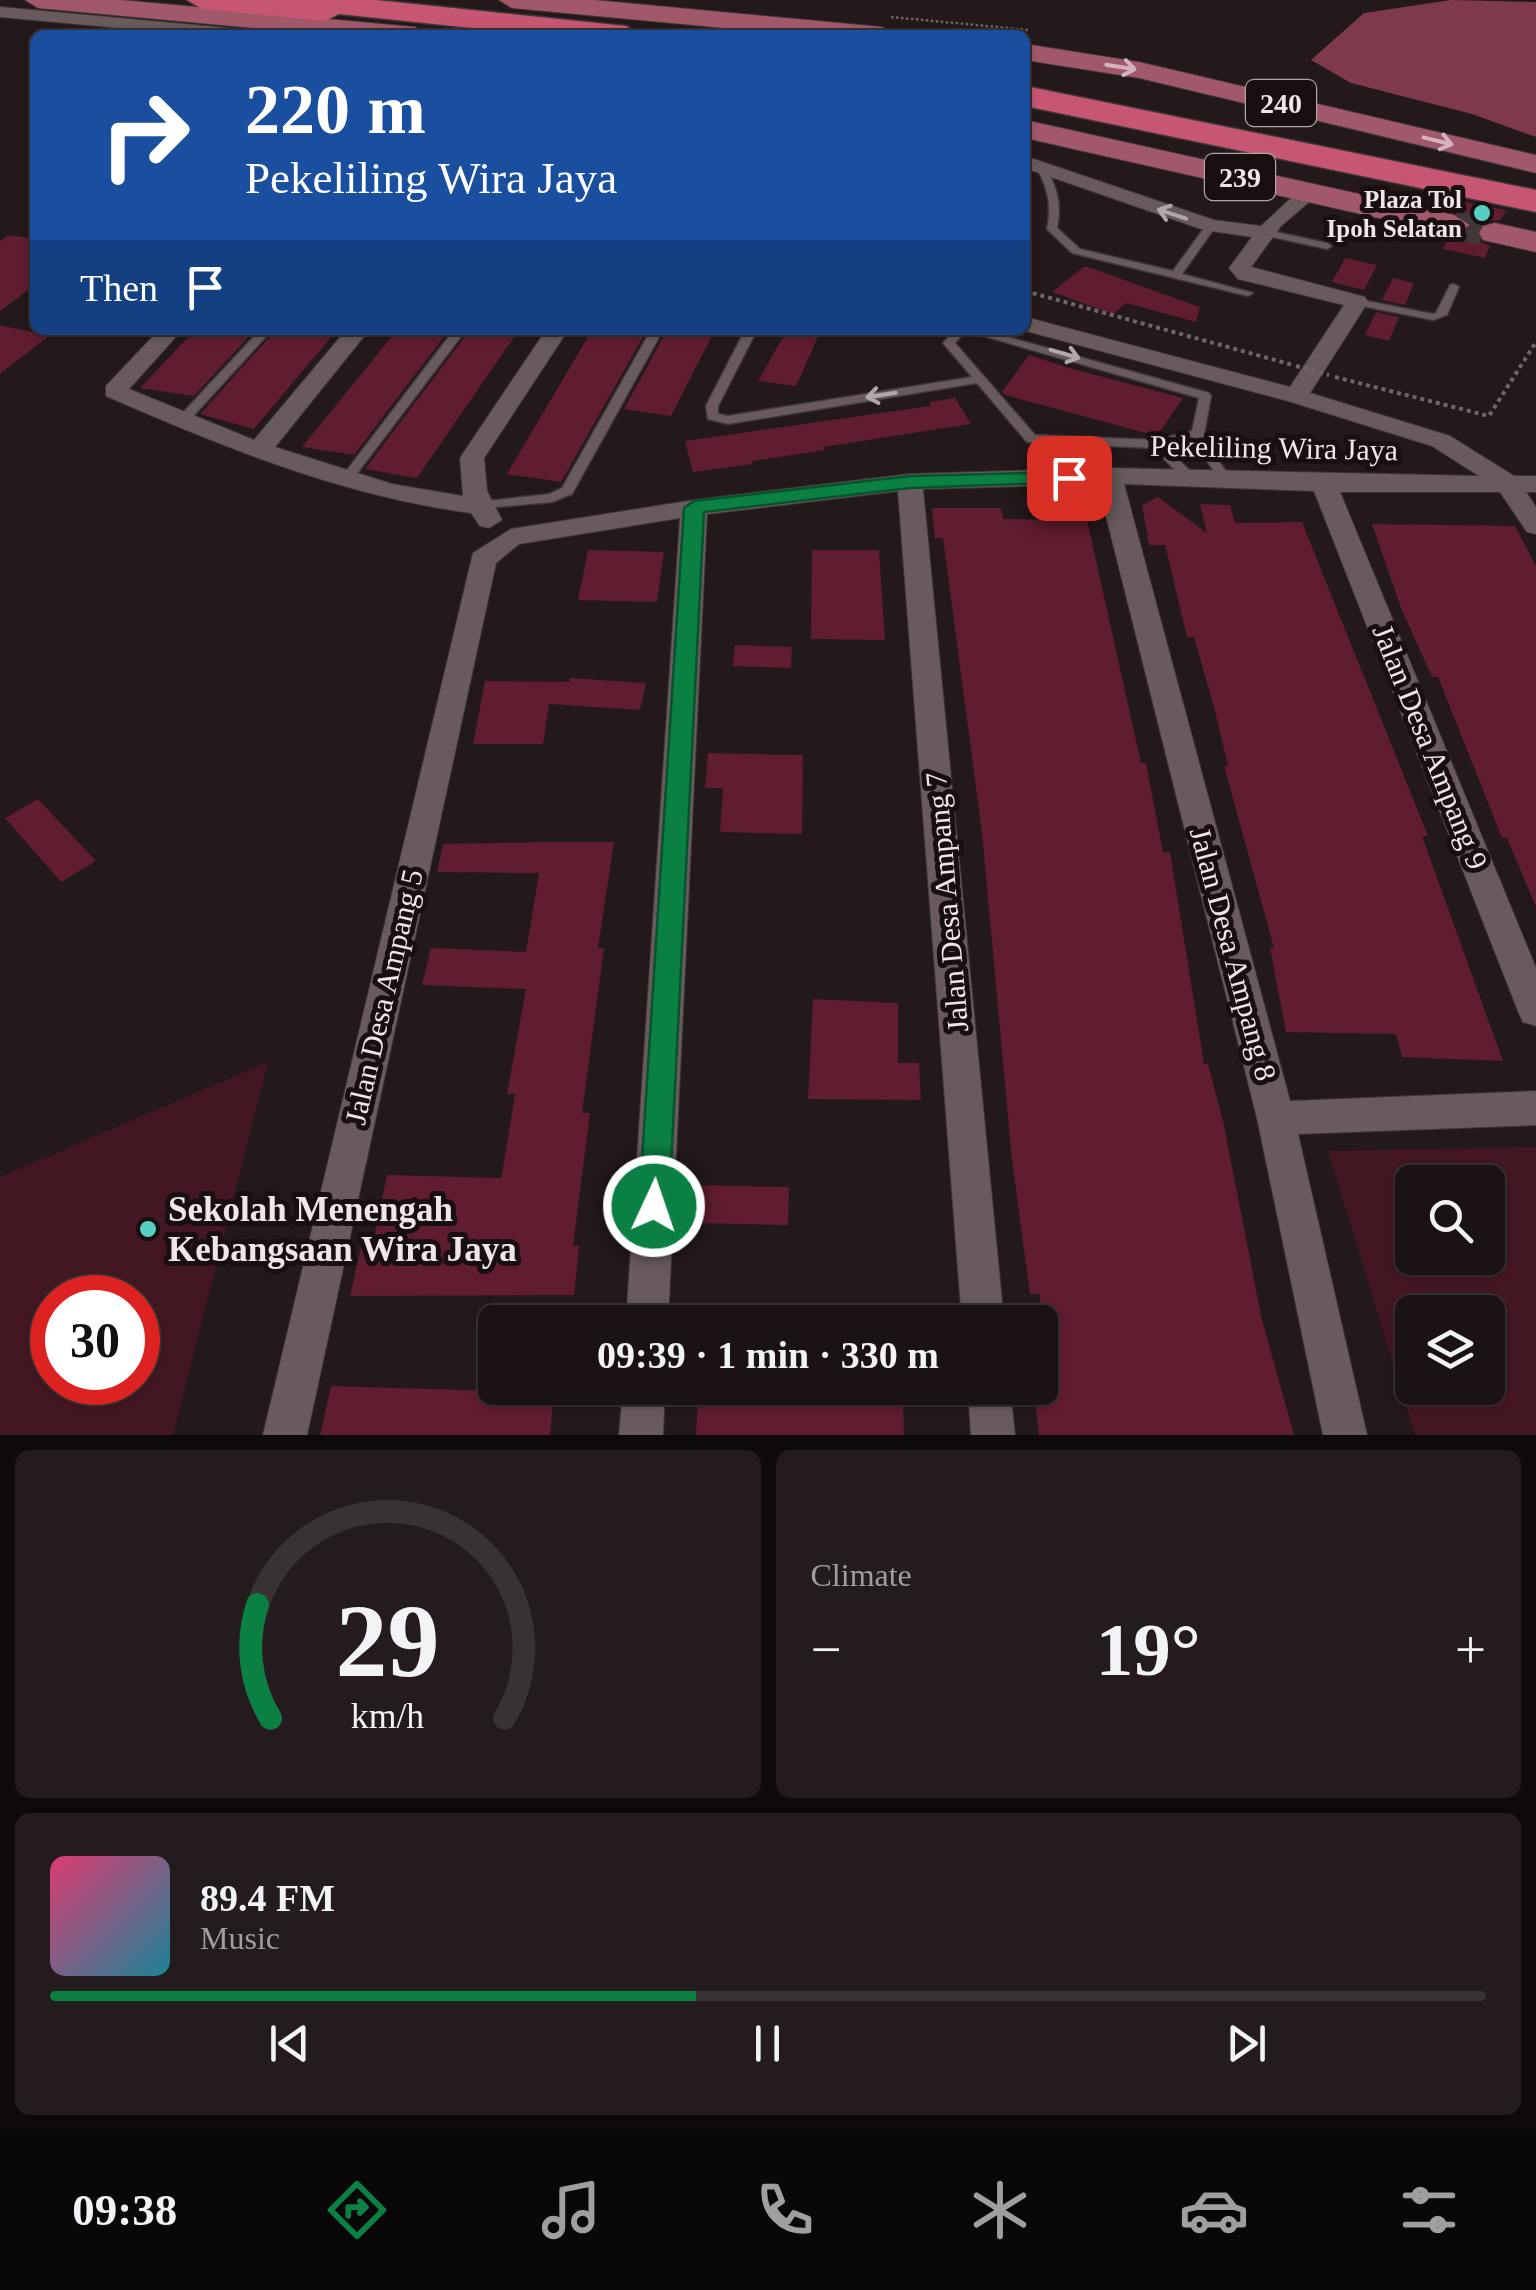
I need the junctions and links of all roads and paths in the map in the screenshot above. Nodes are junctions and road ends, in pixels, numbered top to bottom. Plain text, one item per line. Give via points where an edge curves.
1 (38, 0) edge
2 (202, 0) edge
3 (290, 0) edge
4 (512, 0) edge
5 (0, 12) edge
6 (883, 26) edge
7 (195, 30) edge
8 (361, 30) edge
9 (488, 30) edge
10 (578, 30) edge
11 (921, 30) edge
12 (1030, 42) edge
13 (1030, 88) edge
14 (1030, 97) edge
15 (1030, 131) edge
16 (1536, 164) edge
17 (1033, 165) edge
18 (1536, 190) edge
19 (1308, 193) junction
20 (1536, 201) edge
21 (1454, 224) tunnel mouth
22 (1211, 226) junction
23 (1267, 233) junction
24 (1495, 234) tunnel mouth
25 (1536, 242) edge
26 (1327, 246) dead end
27 (1176, 275) junction
28 (1454, 287) dead end
29 (1030, 292) edge
30 (1248, 294) dead end
31 (1357, 302) junction
32 (1030, 325) edge
33 (166, 335) edge
34 (261, 335) edge
35 (354, 335) edge
36 (456, 335) edge
37 (555, 335) edge
38 (654, 335) edge
39 (748, 335) edge
40 (956, 335) edge
41 (989, 335) edge
42 (1536, 342) edge
43 (977, 380) junction
44 (1296, 396) junction
45 (182, 421) junction
46 (1196, 434) junction
47 (1156, 444) junction
48 (260, 449) junction
49 (1109, 476) junction
50 (348, 477) junction
51 (1192, 479) junction
52 (910, 482) junction
53 (1228, 482) junction
54 (1324, 484) junction
55 (1507, 484) junction
56 (1536, 484) edge
57 (479, 506) junction
58 (694, 508) junction
59 (1536, 526) edge
60 (497, 548) junction
61 (1536, 1011) edge
62 (1536, 1108) edge
63 (1276, 1118) junction
64 (649, 1305) edge
65 (982, 1305) edge
66 (643, 1405) edge
67 (990, 1405) edge
68 (286, 1435) edge
69 (641, 1435) edge
70 (993, 1435) edge
71 (1345, 1435) edge

1 - 8 main road
2 - 9 highway
3 - 10 highway
4 - 6 main road
5 - 7 street
6 - 11 path
12 -> 16 main road, 240
13 - 18 highway
14 - 20 highway
15 - 19 main road, 239
22 -> 17 street
17 - 27 lane via 1054,187 1052,230 1059,240 1076,251
19 - 21 main road, 239
19 - 23 street
22 - 23 street
22 - 27 lane
23 - 26 lane
23 - 31 street via 1241,272
24 - 25 main road
27 - 30 lane
28 - 31 lane via 1441,315 1433,317
29 - 42 path, bridge via 1489,416
31 - 44 street
32 - 44 street
33 - 45 street via 114,392
34 - 45 lane
35 - 48 street
36 - 50 lane
37 - 57 street via 472,458
38 - 57 lane via 567,491
43 -> 39 lane via 728,420 712,416
40 - 43 lane via 949,343
41 -> 46 lane via 1196,392 1207,400
43 - 47 lane via 1031,439
44 - 55 street via 1442,441
45 - 48 street
46 - 47 lane
46 - 53 lane
47 - 51 lane
48 - 50 street
49 - 51 street, Pekeliling Wira Jaya
49 - 52 street, Pekeliling Wira Jaya
49 - 63 street, Jalan Desa Ampang 8
50 - 57 street via 428,502
51 - 53 street, Pekeliling Wira Jaya
52 - 58 street, Pekeliling Wira Jaya
52 - 65 street, Jalan Desa Ampang 7
53 - 54 street, Pekeliling Wira Jaya
54 - 55 street, Pekeliling Wira Jaya
54 - 61 street, Jalan Desa Ampang 9
55 - 56 street, Pekeliling Wira Jaya
55 - 59 street
57 - 60 street
58 - 60 street, Pekeliling Wira Jaya
58 - 64 street
60 - 68 street, Jalan Desa Ampang 5
62 - 63 street
63 - 71 street, Jalan Desa Ampang 8
66 - 69 street
67 - 70 street

